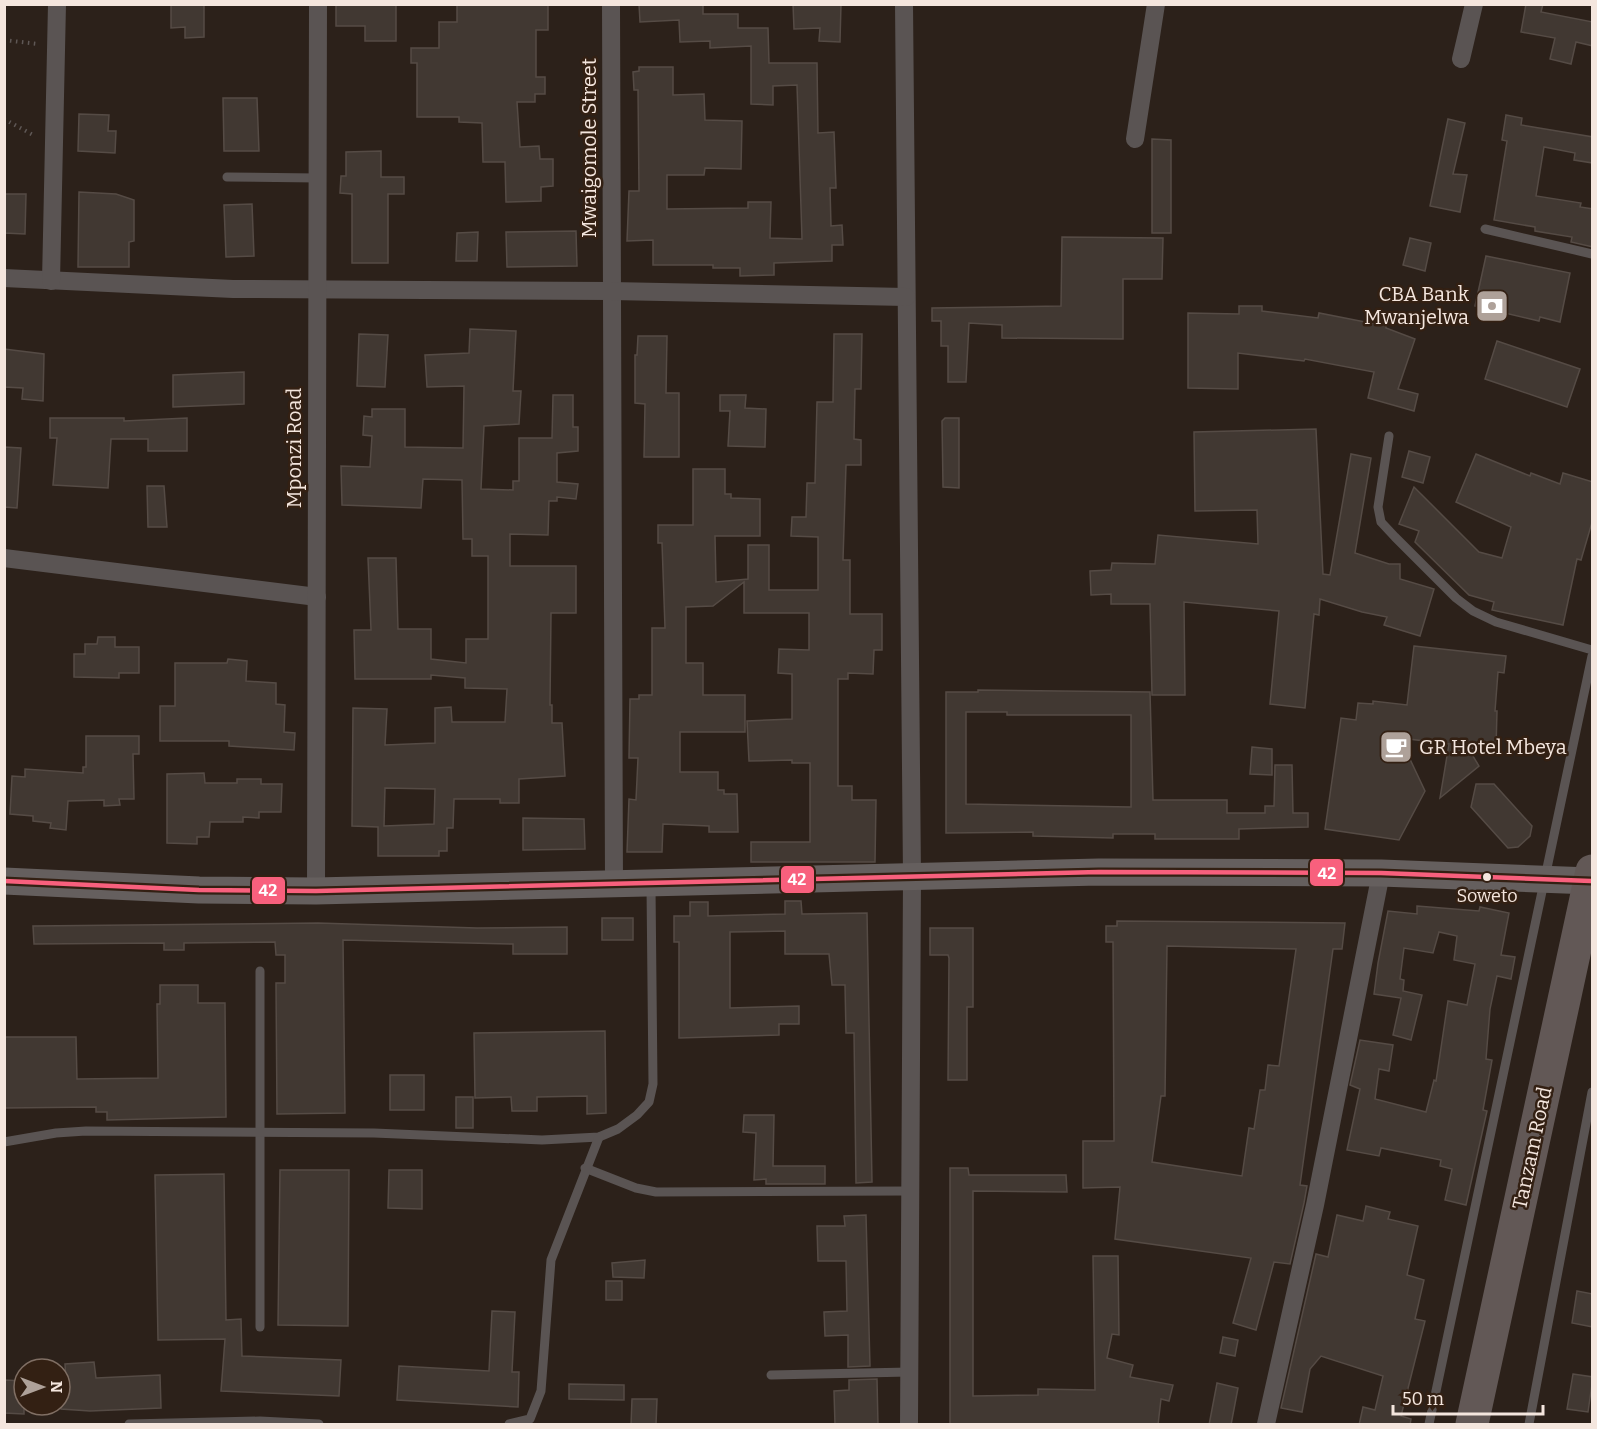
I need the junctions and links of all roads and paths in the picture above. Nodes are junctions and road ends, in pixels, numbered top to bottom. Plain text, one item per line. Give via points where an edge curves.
1 (57, 4) edge
2 (318, 4) edge
3 (611, 4) edge
4 (904, 4) edge
5 (1156, 4) edge
6 (1474, 4) edge
7 (4, 40) edge
8 (56, 45) junction
9 (1461, 59) dead end
10 (4, 119) edge
11 (1135, 139) dead end
12 (54, 156) junction
13 (227, 177) dead end
14 (318, 178) junction
15 (1485, 229) dead end
16 (1593, 254) edge
17 (4, 278) edge
18 (51, 281) junction
19 (317, 290) junction
20 (612, 291) junction
21 (906, 297) junction
22 (1389, 436) dead end
23 (4, 558) edge
24 (316, 597) junction
25 (1593, 650) edge
26 (1593, 656) edge
27 (1381, 873) junction
28 (1592, 876) edge
29 (912, 877) junction
30 (1546, 879) junction
31 (4, 881) edge
32 (651, 884) junction
33 (614, 885) junction
34 (316, 891) junction
35 (260, 971) dead end
36 (1593, 1092) edge
37 (260, 1133) junction
38 (598, 1137) junction
39 (4, 1142) edge
40 (585, 1168) junction
41 (910, 1191) junction
42 (260, 1327) dead end
43 (909, 1372) junction
44 (771, 1375) dead end
45 (129, 1425) edge
46 (319, 1425) edge
47 (509, 1425) edge
48 (909, 1425) edge
49 (1266, 1425) edge
50 (1429, 1425) edge
51 (1472, 1425) edge
52 (1529, 1425) edge

1 - 8 street
2 - 14 street, Mponzi Road
3 - 20 street, Mwaigomole Street
4 - 21 street
5 - 11 street
6 - 9 street
7 - 8 path
8 - 12 street
10 - 12 path via 34,134
12 - 18 street
13 - 14 lane
14 - 19 street, Mponzi Road
15 - 16 lane
17 - 18 street
18 - 19 street
19 - 20 street
19 - 24 street, Mponzi Road
20 - 21 street
20 - 33 street, Mwaigomole Street
21 - 29 street
22 - 25 lane via 1378,507 1381,522 1395,537 1473,611 1496,622
23 - 24 street
24 - 34 street, Mponzi Road
26 - 30 lane
27 - 29 street via 1099,872
27 - 30 street
27 - 49 street via 1315,1205
28 - 30 street
28 - 51 highway, Tanzam Road
29 - 32 street
29 - 41 street
30 - 50 lane
31 - 34 street
32 - 33 street
32 - 38 lane via 653,1084 649,1102 637,1115
33 - 34 street
35 - 37 lane
36 - 52 lane
37 - 38 lane via 374,1132 542,1140
37 - 39 lane via 86,1131
37 - 42 lane
38 - 40 lane
40 - 41 lane via 656,1192
40 - 47 lane via 551,1260 541,1391 530,1419
41 - 43 street
43 - 44 lane
43 - 48 street
45 - 46 lane via 249,1421

